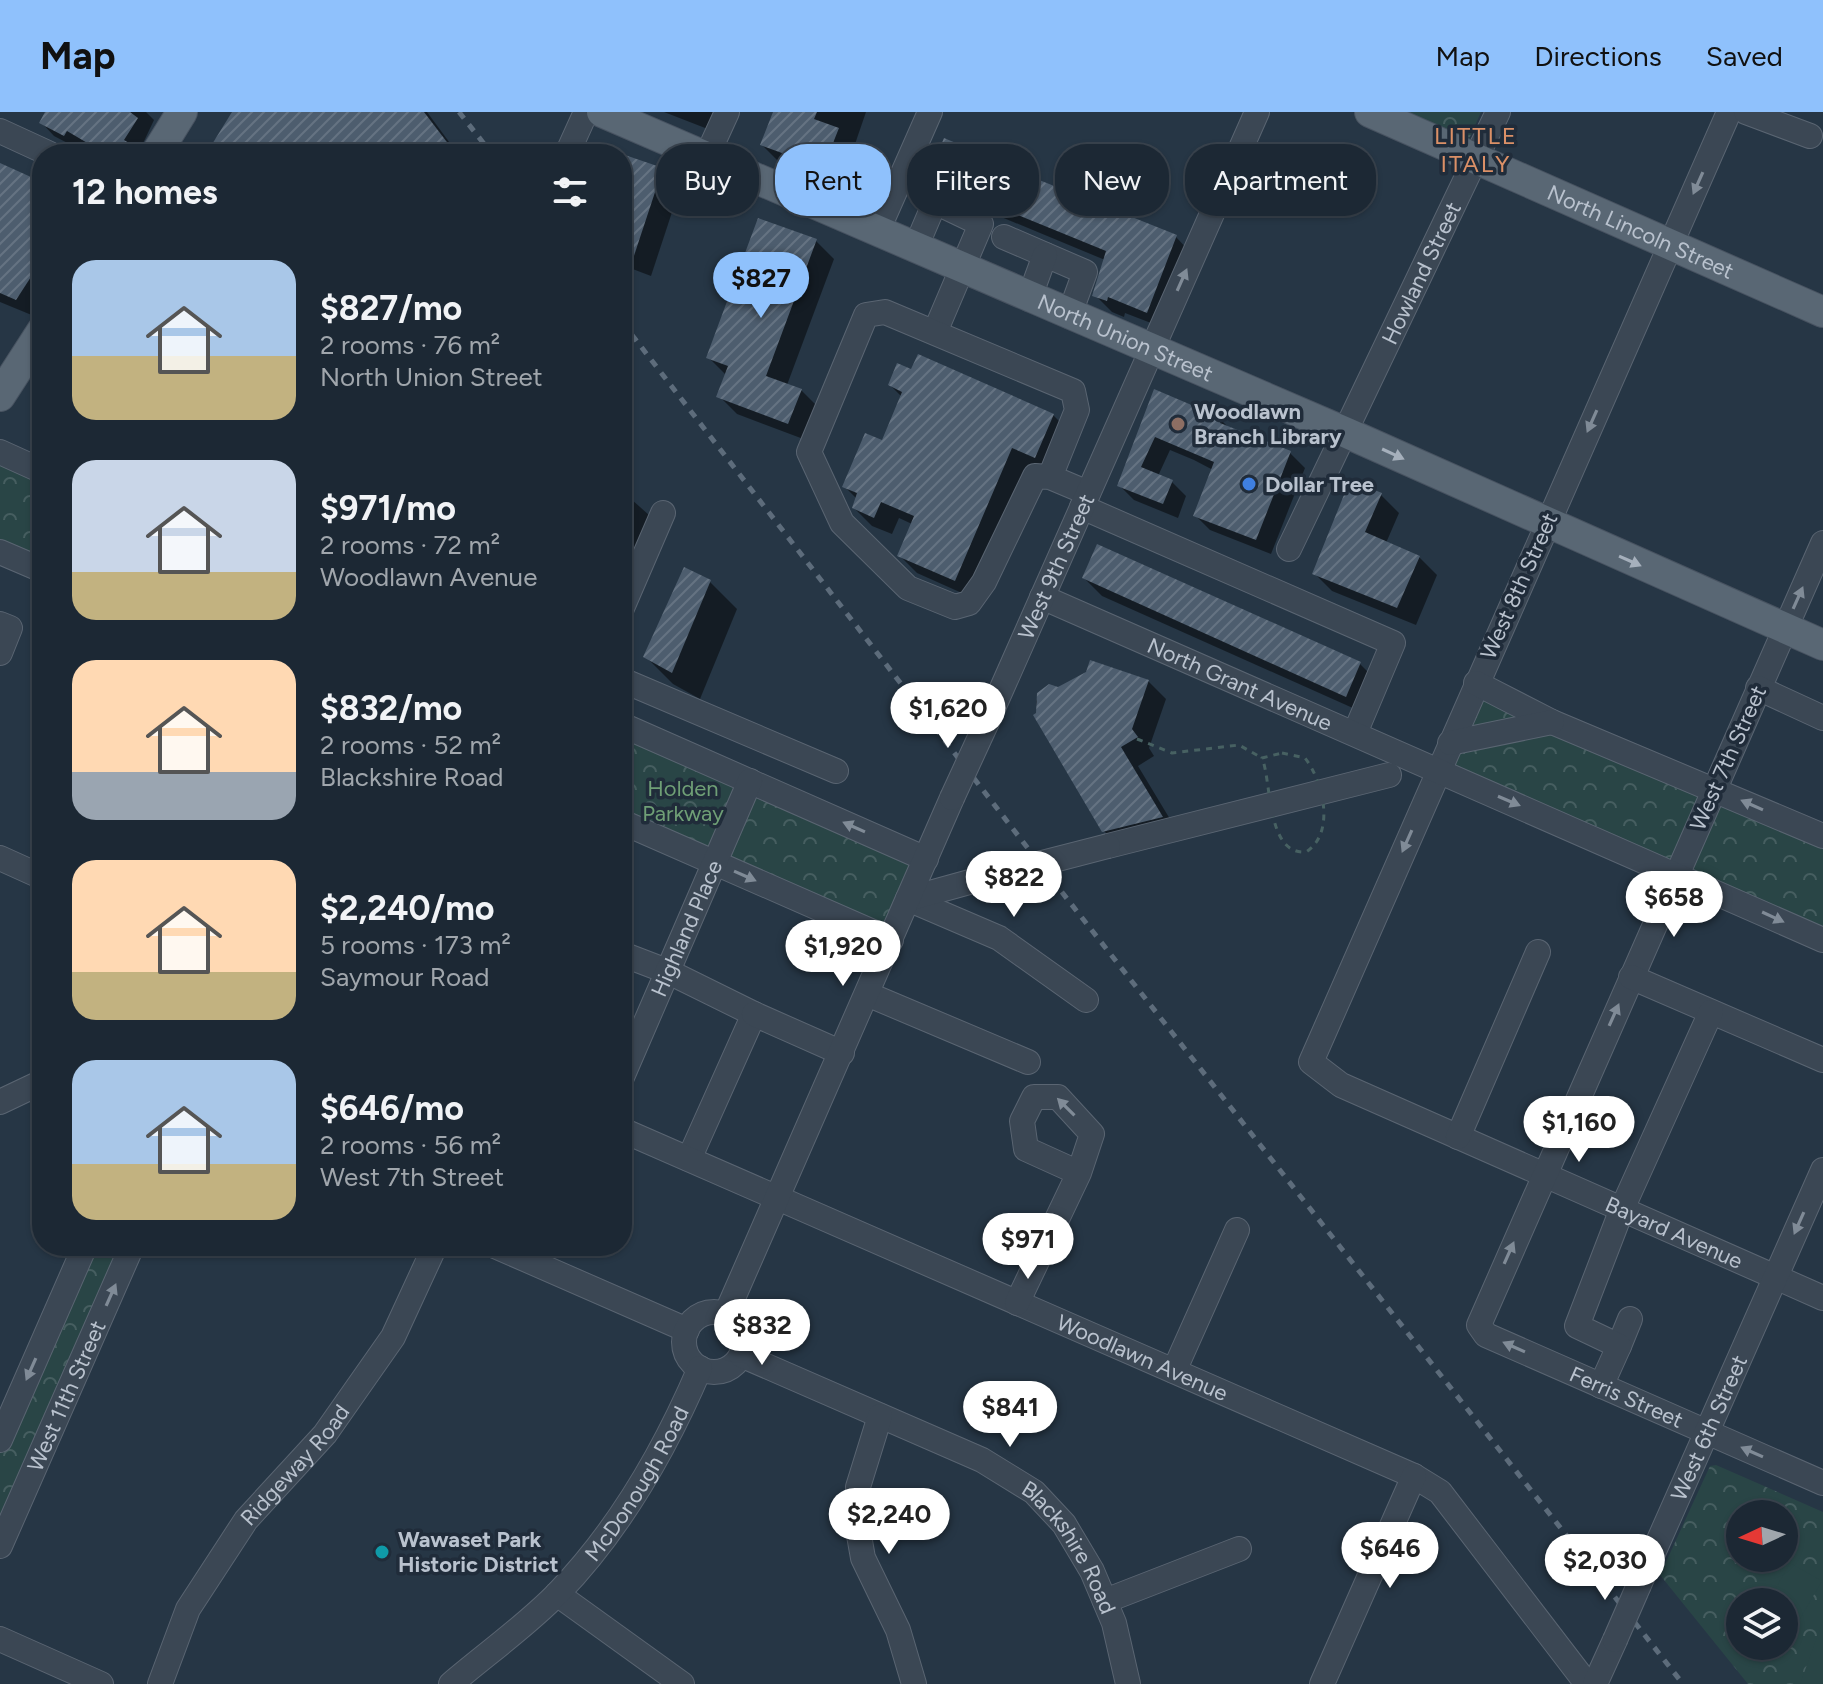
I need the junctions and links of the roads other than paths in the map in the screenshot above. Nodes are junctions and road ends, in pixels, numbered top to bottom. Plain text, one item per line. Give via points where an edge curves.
1 (182, 112) edge
2 (586, 112) edge
3 (602, 112) edge
4 (727, 112) edge
5 (930, 112) edge
6 (1257, 112) edge
7 (1370, 112) edge
8 (1498, 112) edge
9 (1729, 112) edge
10 (1746, 112) edge
11 (0, 131) edge
12 (1810, 136) dead end
13 (162, 144) edge
14 (572, 144) edge
15 (674, 144) edge
16 (712, 144) edge
17 (32, 146) edge
18 (1476, 160) junction
19 (759, 181) edge
20 (877, 232) junction
21 (1004, 237) dead end
22 (1671, 244) junction
23 (915, 249) junction
24 (1045, 255) junction
25 (964, 270) junction
26 (1029, 299) junction
27 (1823, 312) edge
28 (1069, 316) junction
29 (935, 332) junction
30 (32, 346) edge
31 (1151, 352) junction
32 (0, 396) edge
33 (1347, 433) junction
34 (0, 452) edge
35 (32, 466) edge
36 (1050, 477) junction
37 (1085, 500) junction
38 (663, 513) dead end
39 (1547, 524) junction
40 (1823, 543) edge
41 (1289, 549) dead end
42 (0, 552) edge
43 (32, 566) edge
44 (632, 585) edge
45 (1042, 597) junction
46 (0, 624) edge
47 (1785, 628) junction
48 (1823, 645) edge
49 (0, 653) edge
50 (1476, 683) junction
51 (632, 684) edge
52 (1758, 688) junction
53 (1823, 718) edge
54 (1552, 722) junction
55 (632, 729) edge
56 (1355, 733) junction
57 (1450, 743) junction
58 (1438, 770) junction
59 (836, 771) dead end
60 (1389, 775) dead end
61 (750, 781) junction
62 (1714, 788) junction
63 (632, 826) edge
64 (1823, 836) edge
65 (0, 858) edge
66 (926, 859) junction
67 (715, 863) junction
68 (32, 872) edge
69 (1677, 873) junction
70 (908, 899) junction
71 (891, 940) junction
72 (1823, 940) edge
73 (1538, 952) dead end
74 (632, 958) edge
75 (669, 972) junction
76 (1631, 977) junction
77 (867, 994) junction
78 (1086, 1000) dead end
79 (1711, 1012) junction
80 (754, 1014) junction
81 (842, 1053) junction
82 (632, 1055) edge
83 (1823, 1060) edge
84 (1028, 1062) dead end
85 (1311, 1062) joint
86 (32, 1087) edge
87 (0, 1102) edge
88 (632, 1134) edge
89 (1458, 1137) junction
90 (689, 1159) junction
91 (1823, 1170) edge
92 (1079, 1173) dead end
93 (1543, 1174) junction
94 (778, 1198) junction
95 (1622, 1209) junction
96 (1237, 1230) dead end
97 (81, 1256) edge
98 (128, 1256) edge
99 (430, 1256) edge
100 (518, 1256) edge
101 (1776, 1277) junction
102 (1823, 1298) edge
103 (1017, 1303) junction
104 (726, 1314) junction
105 (1630, 1319) dead end
106 (1479, 1325) joint
107 (687, 1330) junction
108 (1619, 1346) junction
109 (741, 1355) junction
110 (700, 1368) junction
111 (1174, 1371) junction
112 (1601, 1386) junction
113 (880, 1416) junction
114 (1707, 1432) junction
115 (0, 1440) edge
116 (1414, 1476) junction
117 (1823, 1483) edge
118 (0, 1546) edge
119 (1239, 1549) dead end
120 (557, 1594) junction
121 (1105, 1601) junction
122 (0, 1639) edge
123 (101, 1684) edge
124 (160, 1684) edge
125 (451, 1684) edge
126 (682, 1684) edge
127 (914, 1684) edge
128 (1128, 1684) edge
129 (1322, 1684) edge
130 (1587, 1684) edge
131 (1595, 1684) edge

1 - 13 main road
2 - 14 street
3 - 15 main road, North Union Street
4 - 16 street
5 - 20 street
31 -> 6 street, West 9th Street
7 - 18 main road, North Lincoln Street
8 - 18 street, Howland Street
9 -> 22 street, West 8th Street
10 - 12 street
11 - 17 street
18 - 22 main road, North Lincoln Street
18 - 33 street, Howland Street
19 - 20 main road, North Union Street
20 - 23 main road, North Union Street
21 - 24 street
22 - 27 main road, North Lincoln Street
22 -> 39 street, West 8th Street
23 - 25 main road, North Union Street
23 - 25 street via 935,202 981,224
24 - 26 street
24 - 28 street via 1085,272
25 - 26 main road, North Union Street
25 - 29 street
26 - 28 main road, North Union Street
28 - 31 main road, North Union Street
29 - 36 street via 1073,391 1077,410
29 - 36 street via 885,312 866,315 809,452 842,523 908,588 955,607 969,603 984,582 1035,476
30 - 32 main road
31 - 33 main road, North Union Street
31 - 37 street, West 9th Street
33 -> 39 main road, North Union Street
33 - 41 street, Howland Street
34 - 35 street
36 - 37 street
37 - 45 street, West 9th Street
37 - 56 street via 1393,643
38 - 44 street
39 -> 47 main road, North Union Street
39 - 50 street, West 8th Street
47 -> 40 street, West 7th Street
42 - 43 street
45 - 56 street, North Grant Avenue
45 - 66 street, West 9th Street, bridge
46 - 49 street via 10,628
47 - 48 main road, North Union Street
47 - 52 street, West 7th Street
50 - 54 street
50 - 57 street, West 8th Street
51 - 59 street
52 - 53 street
52 - 62 street, West 7th Street
54 - 57 street
54 - 62 street
55 - 61 street
56 - 58 street, North Grant Avenue
57 - 58 street, West 8th Street
58 -> 69 street, North Grant Avenue
58 -> 85 street, West 8th Street
60 - 70 street, bridge
66 -> 61 street
61 - 67 street, Highland Place
64 -> 62 street
62 - 69 street, West 7th Street
63 - 67 street
65 - 68 street
66 - 70 street, West 9th Street
67 -> 71 street
67 - 75 street, Highland Place
69 -> 72 street, North Grant Avenue
69 - 76 street, West 7th Street
70 - 71 street, West 9th Street
70 - 78 street via 999,938
71 - 77 street, West 9th Street
73 - 89 street
74 - 75 street
75 - 80 street
75 - 82 street, Highland Place
76 - 79 street
93 -> 76 street, West 7th Street
77 - 81 street, West 9th Street
77 - 84 street
79 - 83 street
79 - 95 street
80 - 81 street
80 - 90 street
81 - 94 street, West 9th Street
85 - 89 street, Bayard Avenue via 1341,1085
86 - 87 street
88 - 90 street, Woodlawn Avenue
89 - 93 street, Bayard Avenue
90 - 94 street, Woodlawn Avenue
91 -> 101 street, West 6th Street
92 - 103 street
93 - 95 street, Bayard Avenue
106 -> 93 street, West 7th Street
94 - 103 street, Woodlawn Avenue
94 - 104 street
95 - 101 street, Bayard Avenue
95 - 108 street via 1577,1326
96 - 111 street
97 -> 115 street, West 11th Street
118 -> 98 street, West 11th Street
99 - 124 street, Ridgeway Road via 393,1337 325,1434 246,1520 188,1609
100 - 107 street
101 - 102 street, Bayard Avenue
101 - 114 street, West 6th Street
103 - 111 street, Woodlawn Avenue
104 - 107 street via 704,1313
104 - 109 street via 743,1332
105 - 108 street
112 -> 106 street, Ferris Street via 1486,1335
107 - 110 street via 687,1353
108 - 112 street
109 - 110 street via 722,1371
109 - 113 street, Blackshire Road
110 - 120 street, McDonough Road via 645,1481
111 - 116 street, Woodlawn Avenue
112 - 114 street, Ferris Street
113 - 121 street, Blackshire Road via 982,1460 1034,1492 1064,1524
113 - 127 street via 858,1487 857,1524 863,1558 898,1630
117 -> 114 street, Ferris Street
114 - 131 street, West 6th Street, bridge
116 - 129 street
116 - 130 street, Woodlawn Avenue via 1440,1492
119 - 121 street
120 - 125 street, McDonough Road
120 - 126 street
121 - 128 street, Blackshire Road
122 - 123 street

